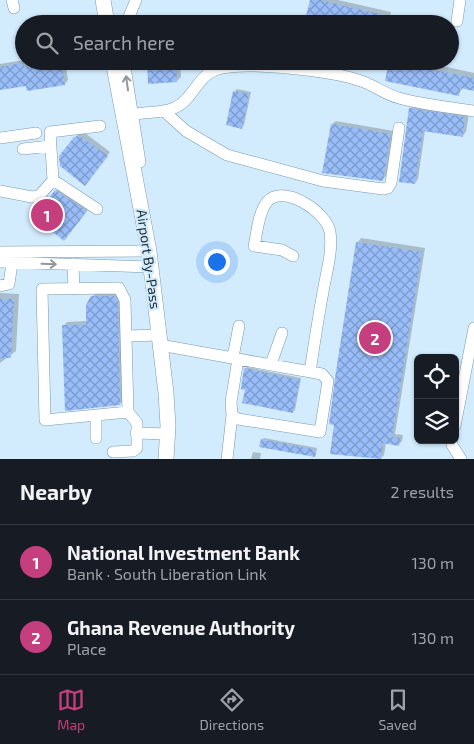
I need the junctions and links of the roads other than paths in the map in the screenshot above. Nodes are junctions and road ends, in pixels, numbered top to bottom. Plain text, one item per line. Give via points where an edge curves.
1 (103, 0) edge
2 (136, 0) edge
3 (460, 0) edge
4 (106, 15) edge
5 (130, 15) edge
6 (458, 15) edge
7 (115, 70) edge
8 (124, 70) edge
9 (214, 70) edge
10 (299, 70) edge
11 (164, 111) junction
12 (474, 111) edge
13 (127, 116) junction
14 (100, 126) dead end
15 (399, 128) dead end
16 (36, 133) dead end
17 (0, 138) edge
18 (50, 146) junction
19 (24, 149) dead end
20 (53, 180) junction
21 (11, 193) edge
22 (97, 209) dead end
23 (149, 251) junction
24 (0, 252) edge
25 (293, 256) dead end
26 (0, 262) edge
27 (12, 263) junction
28 (73, 264) junction
29 (151, 267) junction
30 (0, 286) edge
31 (74, 289) junction
32 (240, 326) dead end
33 (474, 328) edge
34 (282, 333) dead end
35 (126, 336) junction
36 (160, 340) junction
37 (236, 358) junction
38 (271, 364) junction
39 (310, 372) junction
40 (459, 405) edge
41 (128, 412) junction
42 (232, 415) junction
43 (96, 416) junction
44 (136, 433) junction
45 (168, 434) junction
46 (96, 438) dead end
47 (452, 444) edge
48 (113, 452) dead end
49 (166, 459) edge
50 (227, 459) edge
51 (461, 459) edge

1 - 4 main road
2 - 5 street
3 - 6 street
7 - 13 main road, Airport By-Pass
13 -> 8 street
9 - 11 street via 184,102
10 - 12 street via 328,72 362,81 398,98
11 - 13 street
11 - 15 street via 186,131 227,155 323,181 383,190 391,183
13 - 23 main road, Airport By-Pass
14 - 18 street via 50,132
16 - 17 street
18 - 19 street
18 - 20 street
20 - 21 street via 35,196
20 - 22 street
23 - 24 street
23 - 29 main road, Airport By-Pass
25 - 39 street via 282,250 254,246 267,202 273,198 283,196 300,200 322,216 330,230 330,252
26 - 27 street
27 -> 28 street
27 - 30 street via 9,284
28 - 29 street
28 - 31 street
29 - 36 main road, Airport By-Pass
31 - 35 street via 119,288 125,300
31 - 43 street via 42,289 44,420
32 - 37 street
33 - 40 street
34 - 38 street
35 - 36 street
35 - 41 street
36 - 37 street
36 - 45 main road, Airport By-Pass
37 - 38 street
37 - 42 street via 230,402
38 - 39 street
39 - 42 street via 322,374 328,381 324,433 238,419
41 - 43 street
41 - 44 street via 136,423
42 - 50 street
43 - 46 street
44 - 45 street
44 - 48 street via 136,450
45 - 49 main road, Airport By-Pass
47 - 51 street

